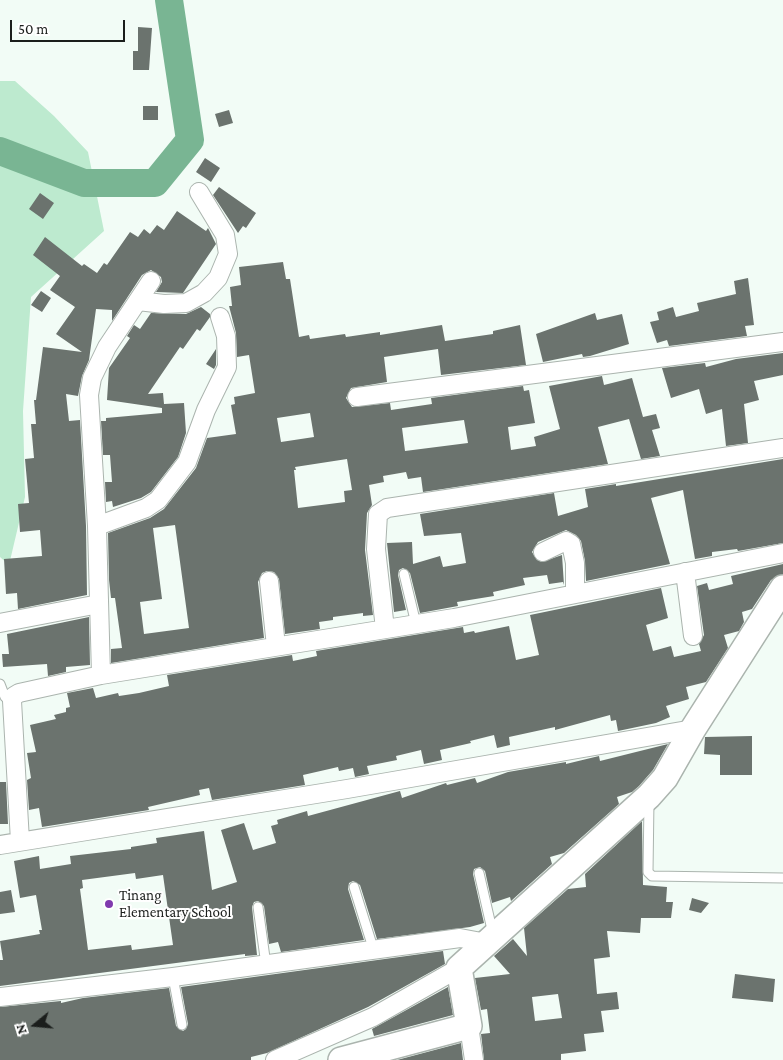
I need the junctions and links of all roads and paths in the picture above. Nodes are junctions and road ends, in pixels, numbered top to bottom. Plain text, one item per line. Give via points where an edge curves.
1 (199, 192) dead end
2 (151, 281) dead end
3 (138, 301) junction
4 (220, 317) dead end
5 (783, 342) edge
6 (356, 397) dead end
7 (783, 448) edge
8 (97, 526) junction
9 (543, 552) dead end
10 (783, 553) edge
11 (685, 572) junction
12 (404, 574) dead end
13 (269, 581) dead end
14 (575, 594) junction
15 (779, 601) edge
16 (98, 604) junction
17 (0, 623) edge
18 (416, 624) junction
19 (385, 629) junction
20 (693, 636) dead end
21 (276, 646) junction
22 (101, 675) junction
23 (0, 684) edge
24 (12, 701) junction
25 (692, 728) junction
26 (649, 796) junction
27 (20, 841) junction
28 (0, 845) edge
29 (480, 874) dead end
30 (783, 878) edge
31 (354, 886) dead end
32 (258, 907) dead end
33 (490, 940) junction
34 (374, 950) junction
35 (266, 965) junction
36 (459, 968) junction
37 (173, 977) junction
38 (0, 996) edge
39 (182, 1025) dead end
40 (469, 1026) junction
41 (275, 1060) edge
42 (341, 1060) edge
43 (474, 1060) edge

1 - 3 street via 225,236 228,254 218,278 204,293 186,303
2 - 3 street
3 - 8 street via 107,347 92,378 90,419
4 - 8 street via 226,336 227,367 206,410 187,462 158,500 146,508
5 - 6 street
7 - 19 street via 387,508 378,514 376,548
8 - 16 street
9 - 14 street via 566,541 571,544 576,562
10 - 11 street
11 - 14 street
11 - 20 street
12 - 18 lane
13 - 21 street
14 - 18 street
15 - 25 street
16 - 17 street
16 - 22 street
18 - 19 street
19 - 21 street
21 - 22 street
22 - 24 street via 25,692 14,696
23 - 24 lane via 5,697
24 - 27 street
25 - 26 street via 665,778
25 - 27 street via 347,789
26 - 30 lane via 648,872 652,876
26 - 33 street
27 - 28 street
29 - 33 lane
31 - 34 lane
32 - 35 lane
33 - 34 street via 460,938
33 - 36 street
34 - 35 street
35 - 37 street
36 - 40 street
36 - 41 street via 374,1017
37 - 38 street
37 - 39 lane
40 - 42 street
40 - 43 street

